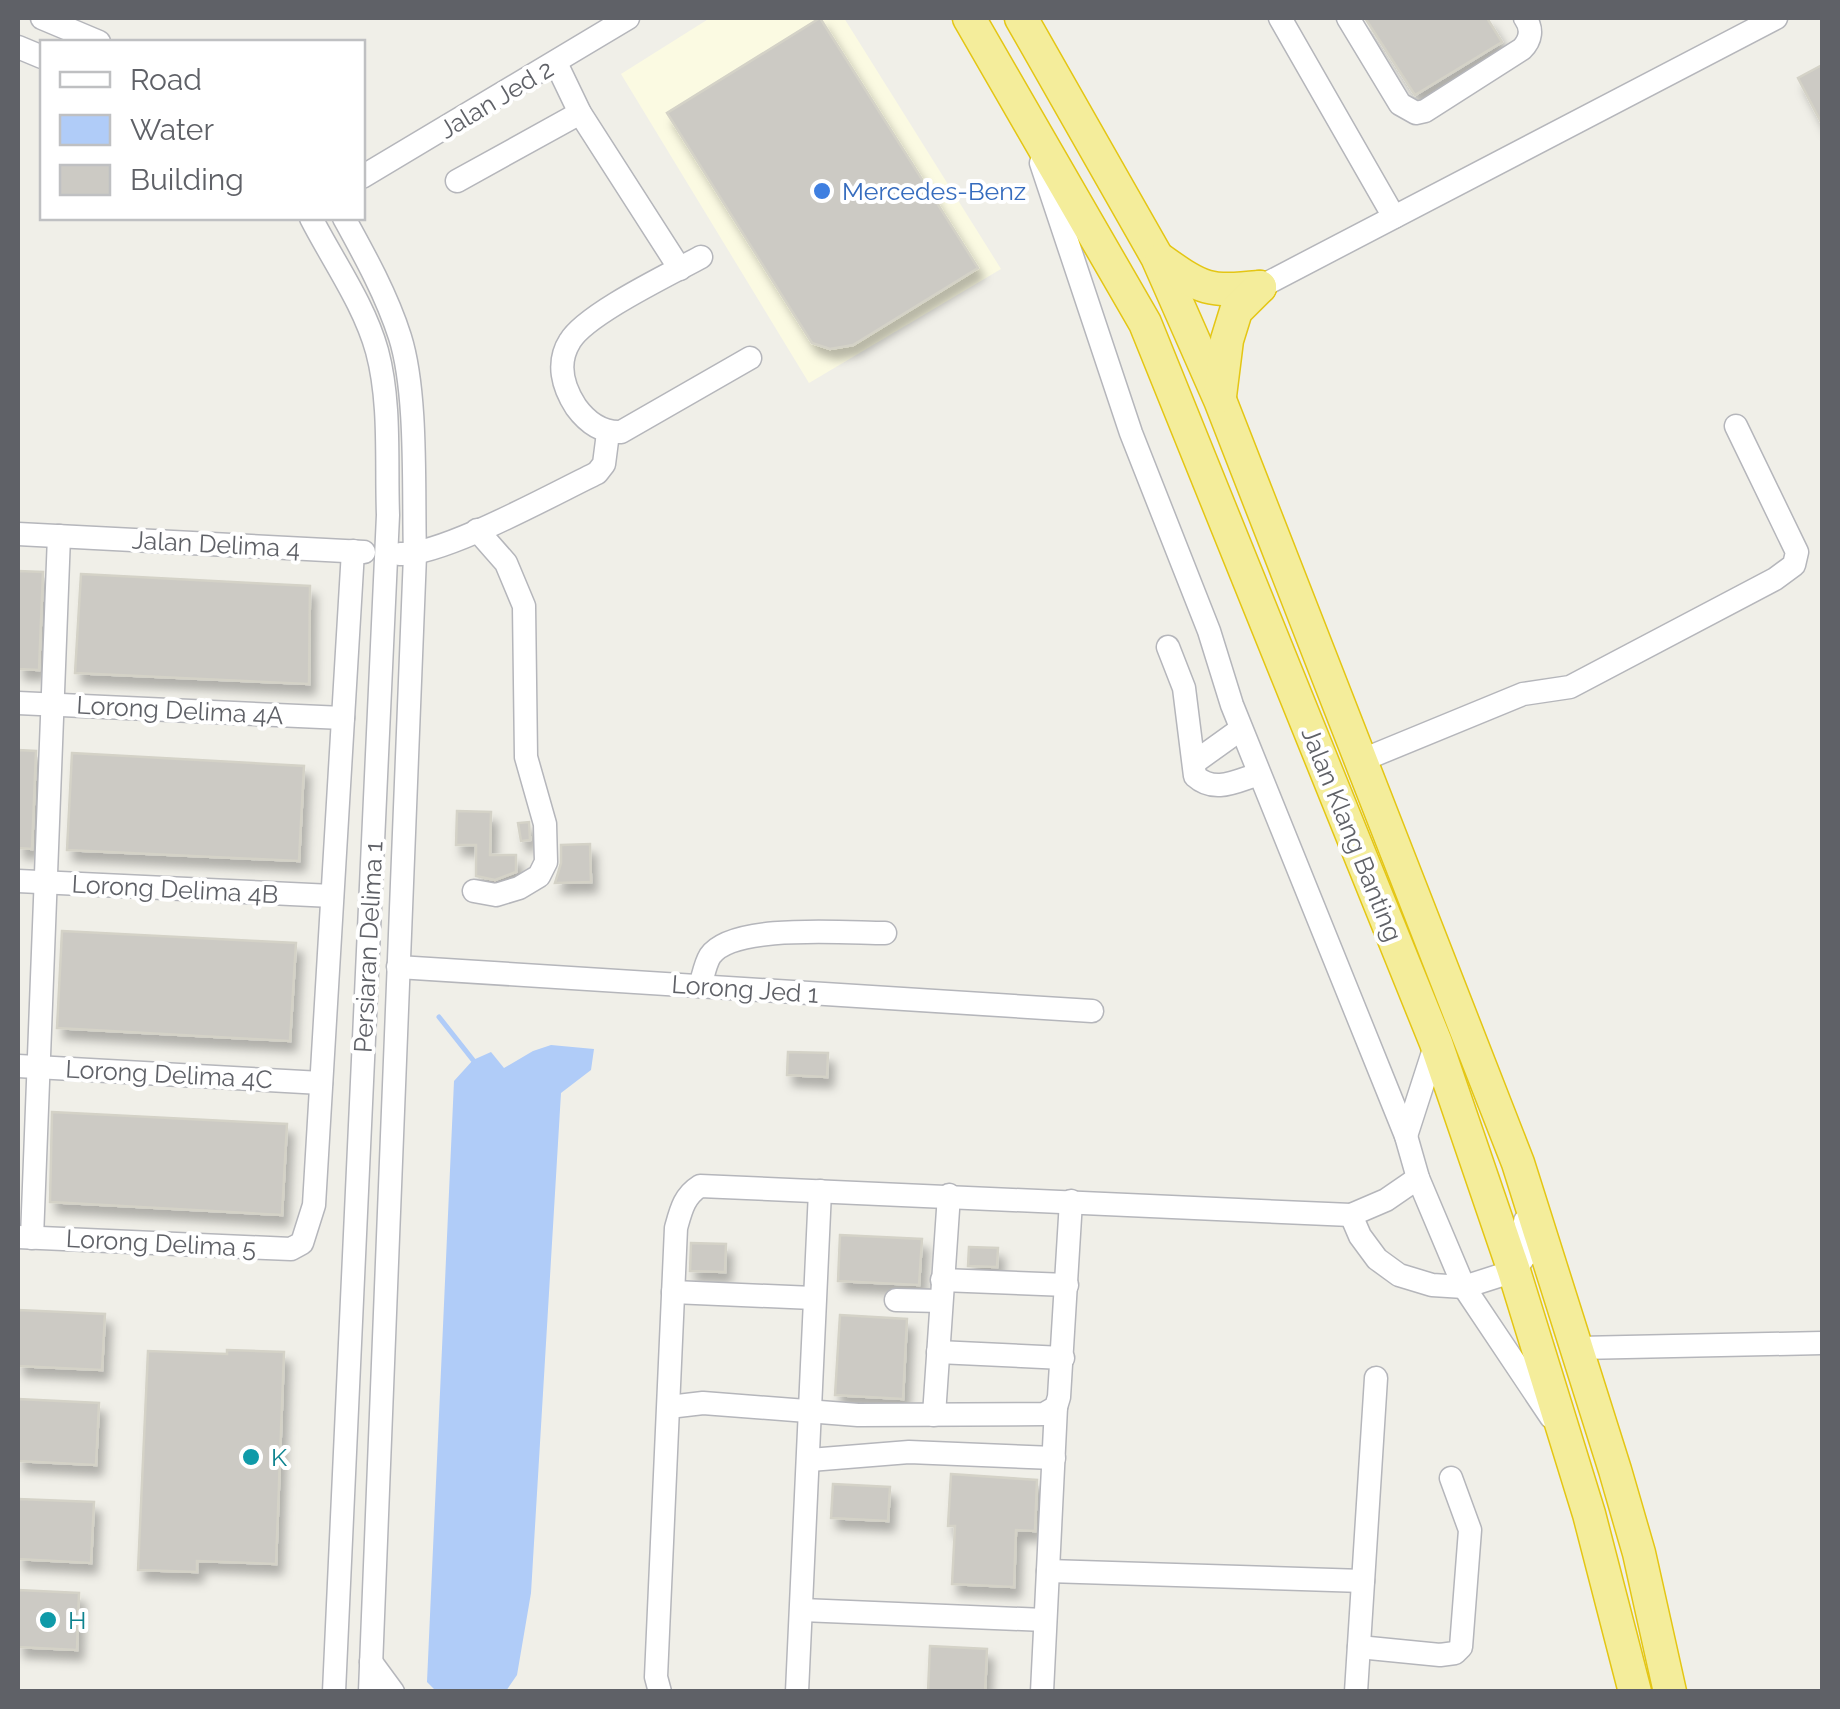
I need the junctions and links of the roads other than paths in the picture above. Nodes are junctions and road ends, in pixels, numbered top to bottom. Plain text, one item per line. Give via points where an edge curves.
1 (42, 18) edge
2 (969, 18) edge
3 (1022, 18) edge
4 (1280, 18) edge
5 (1348, 18) edge
6 (1525, 18) edge
7 (1776, 18) edge
8 (618, 20) edge
9 (93, 40) edge
10 (556, 63) junction
11 (1022, 111) junction
12 (580, 113) junction
13 (365, 176) edge
14 (457, 181) dead end
15 (1394, 217) junction
16 (312, 220) edge
17 (345, 220) edge
18 (701, 257) dead end
19 (1158, 257) junction
20 (680, 269) junction
21 (1260, 287) junction
22 (1145, 323) junction
23 (1100, 334) junction
24 (750, 358) dead end
25 (1220, 400) junction
26 (1736, 426) dead end
27 (608, 433) junction
28 (477, 530) junction
29 (18, 534) edge
30 (59, 536) junction
31 (353, 552) junction
32 (386, 553) junction
33 (415, 555) junction
34 (1304, 614) junction
35 (1168, 646) dead end
36 (18, 703) edge
37 (52, 704) junction
38 (343, 718) junction
39 (1241, 728) junction
40 (1360, 761) junction
41 (1195, 762) junction
42 (1259, 774) junction
43 (18, 882) edge
44 (46, 883) junction
45 (474, 891) dead end
46 (332, 896) junction
47 (885, 933) dead end
48 (398, 967) junction
49 (700, 986) junction
50 (1092, 1011) dead end
51 (1436, 1043) junction
52 (28, 1066) edge
53 (321, 1083) junction
54 (1406, 1136) junction
55 (1518, 1162) junction
56 (1418, 1178) junction
57 (820, 1190) junction
58 (950, 1195) junction
59 (1071, 1201) junction
60 (1352, 1214) junction
61 (25, 1237) edge
62 (1514, 1271) junction
63 (1067, 1285) junction
64 (1464, 1287) junction
65 (942, 1291) junction
66 (673, 1292) junction
67 (352, 1295) junction
68 (813, 1298) junction
69 (385, 1299) junction
70 (896, 1300) dead end
71 (1822, 1343) edge
72 (1578, 1348) junction
73 (938, 1352) junction
74 (1063, 1358) junction
75 (1376, 1378) dead end
76 (669, 1407) junction
77 (1056, 1407) junction
78 (810, 1412) junction
79 (934, 1415) junction
80 (1566, 1441) junction
81 (1054, 1458) junction
82 (810, 1460) junction
83 (1451, 1478) dead end
84 (1048, 1571) junction
85 (1363, 1581) junction
86 (802, 1610) junction
87 (1046, 1620) junction
88 (1359, 1648) junction
89 (371, 1662) junction
90 (1631, 1676) edge
91 (331, 1687) edge
92 (370, 1692) edge
93 (393, 1692) edge
94 (660, 1692) edge
95 (797, 1692) edge
96 (1042, 1692) edge
97 (1356, 1692) edge
98 (1613, 1692) edge
99 (1670, 1692) edge

1 - 9 street
2 - 11 highway, Jalan Klang Banting
3 - 19 highway, Jalan Klang Banting
4 - 15 street
5 - 6 street via 1400,104 1416,113 1522,49 1530,34
7 - 15 street
8 - 10 street, Jalan Jed 2
10 - 12 street
10 - 13 street, Jalan Jed 2
11 - 22 highway, Jalan Klang Banting
11 - 23 street
12 - 14 street
12 - 20 street
15 - 21 street
16 - 32 street, Persiaran Delima 1 via 377,351 385,399
17 - 33 street, Persiaran Delima 1 via 401,341 410,393
18 - 20 street
19 - 21 highway via 1195,284
19 - 25 highway, Jalan Klang Banting
20 - 27 street via 584,324 568,343 563,384 578,410
21 - 25 highway via 1236,311
22 - 23 street
22 - 34 highway via 1166,329 1176,342 1221,453
22 - 51 highway, Jalan Klang Banting
23 - 39 street
24 - 27 street via 634,428
25 - 34 highway, Jalan Klang Banting
26 - 40 street via 1797,552 1794,565 1570,687 1523,694
27 - 28 street via 597,473
28 - 33 street
28 - 45 street via 506,563 524,606 526,757 545,824 546,862 520,888 496,895
29 - 30 street, Jalan Delima 4
30 - 31 street, Jalan Delima 4
30 - 37 street
31 - 32 street, Jalan Delima 4
31 - 38 street
32 - 33 street, Jalan Delima 4
32 - 67 street, Persiaran Delima 1
33 - 48 street, Persiaran Delima 1
34 - 40 highway, Jalan Klang Banting
35 - 41 street via 1184,688
36 - 37 street, Lorong Delima 4A
37 - 38 street, Lorong Delima 4A
37 - 44 street
38 - 46 street
39 - 41 street
39 - 42 street
40 - 55 highway, Jalan Klang Banting
41 - 42 street via 1195,776 1216,787
42 - 54 street
43 - 44 street, Lorong Delima 4B
44 - 46 street, Lorong Delima 4B
44 - 52 street
46 - 53 street
47 - 49 street via 730,938 710,956
48 - 49 street, Lorong Jed 1
48 - 69 street, Persiaran Delima 1
49 - 50 street, Lorong Jed 1
51 - 54 street
51 - 62 highway, Jalan Klang Banting
52 - 53 street, Lorong Delima 4C
52 - 61 street
53 - 61 street, Lorong Delima 5 via 314,1206 302,1243 291,1249
54 - 56 street
55 - 62 street via 1529,1250
55 - 72 highway, Jalan Klang Banting
56 - 60 street
56 - 64 street
57 - 58 street
57 - 66 street via 700,1186 690,1192 676,1228
57 - 68 street
58 - 59 street
58 - 65 street
59 - 60 street
59 - 63 street
60 - 64 street via 1377,1259 1400,1275
62 - 64 street
62 - 80 highway, Jalan Klang Banting
63 - 65 street
63 - 74 street
64 - 80 street
65 - 70 street
65 - 73 street
66 - 68 street
66 - 76 street
67 - 69 street
67 - 91 street, Persiaran Delima 1
68 - 78 street
69 - 89 street, Persiaran Delima 1
71 - 72 street
72 - 99 highway, Jalan Klang Banting via 1639,1553
73 - 74 street
73 - 79 street
74 - 77 street
75 - 85 street
76 - 78 street via 704,1403
76 - 94 street
77 - 79 street via 1044,1414
77 - 81 street
78 - 79 street
78 - 82 street
80 - 90 highway, Jalan Klang Banting
81 - 82 street via 908,1452
81 - 84 street
82 - 86 street
83 - 88 street via 1470,1530 1461,1647 1440,1655
84 - 85 street
84 - 87 street
85 - 88 street
86 - 87 street
86 - 95 street
87 - 96 street
88 - 97 street
89 - 92 street, Persiaran Delima 1
89 - 93 street
90 - 98 highway

